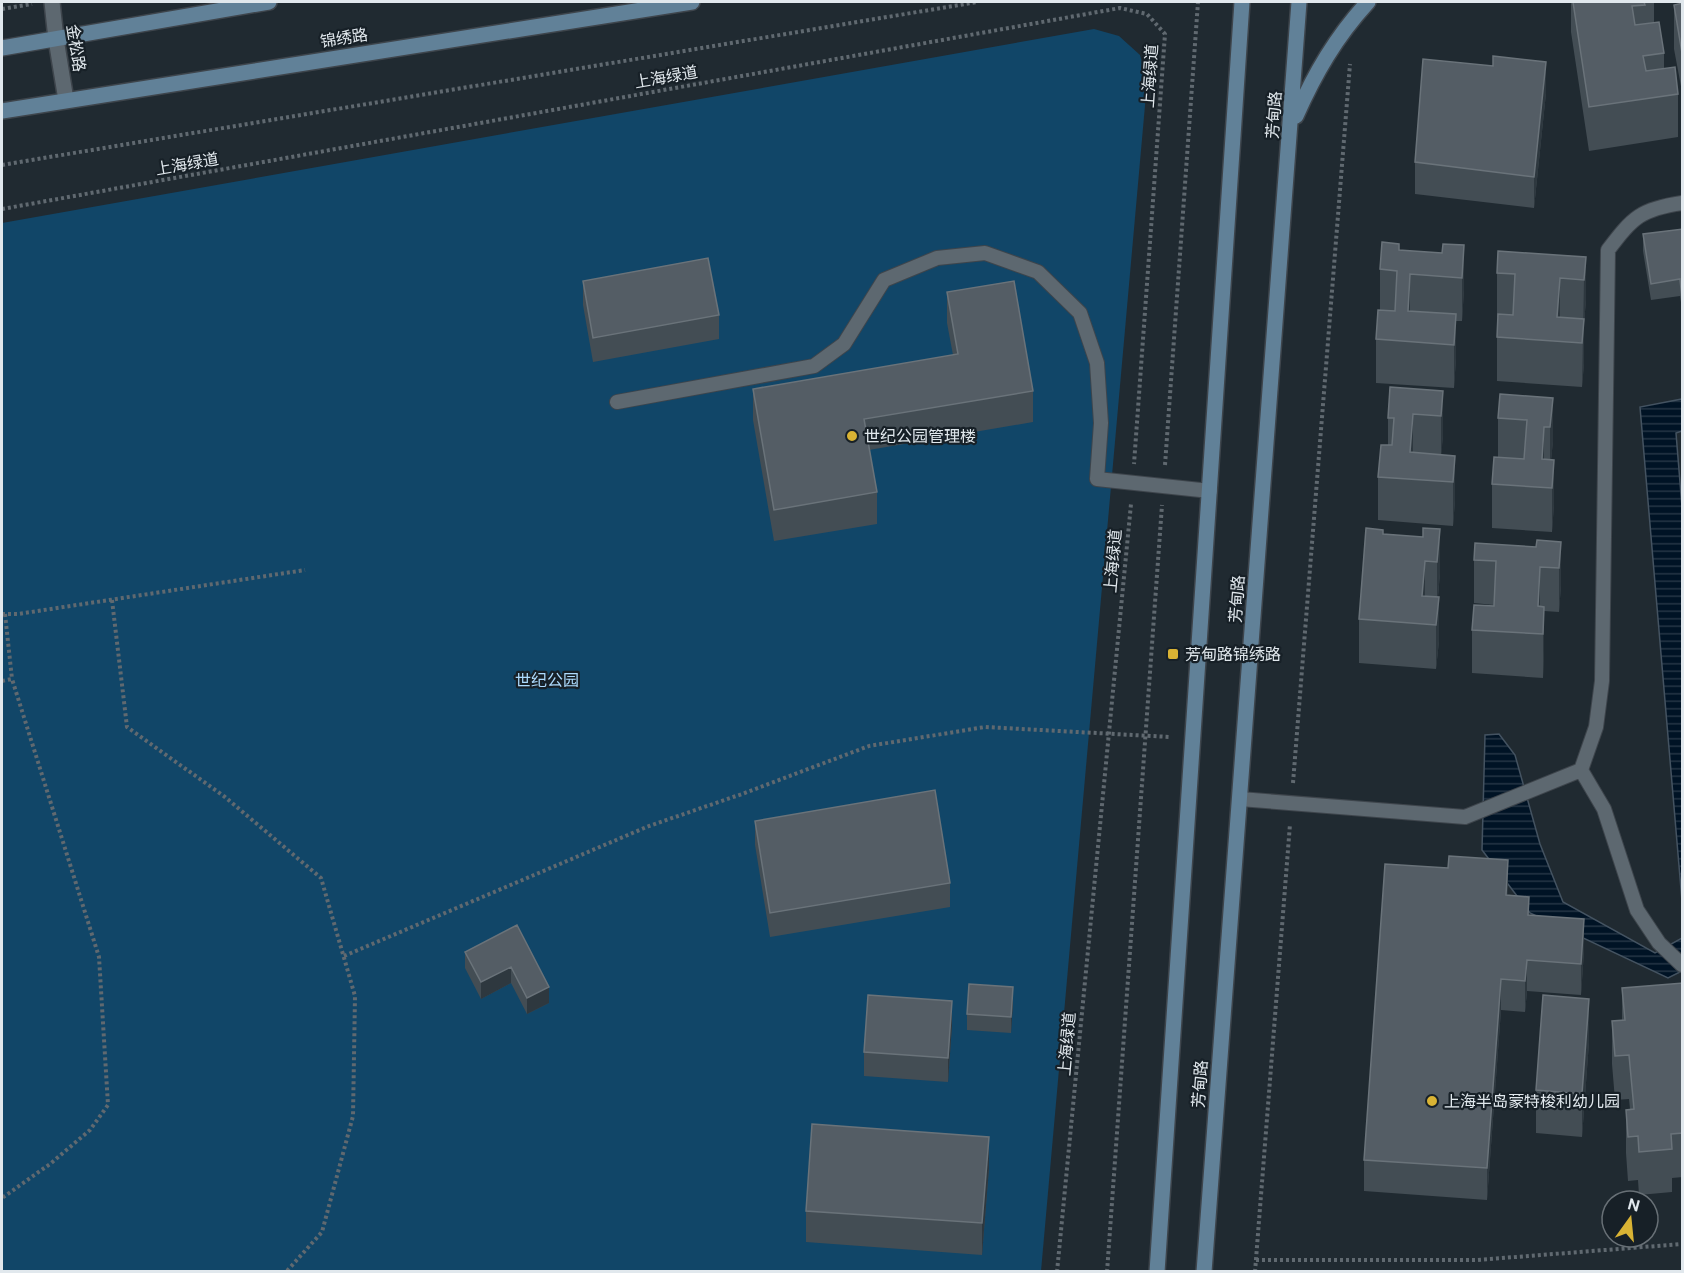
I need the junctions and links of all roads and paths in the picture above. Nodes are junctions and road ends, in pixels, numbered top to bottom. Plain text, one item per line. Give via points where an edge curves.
1 (52, 2) edge
2 (268, 2) edge
3 (692, 2) edge
4 (977, 2) edge
5 (1198, 2) edge
6 (1242, 2) edge
7 (1299, 2) edge
8 (1368, 2) edge
9 (36, 3) dead end
10 (2, 9) edge
11 (1353, 17) junction
12 (56, 39) junction
13 (2, 48) edge
14 (66, 100) junction
15 (2, 111) edge
16 (1291, 127) junction
17 (2, 165) edge
18 (1683, 202) edge
19 (2, 209) edge
20 (617, 402) dead end
21 (1133, 482) junction
22 (1164, 486) junction
23 (1210, 491) junction
24 (305, 570) dead end
25 (112, 600) junction
26 (3, 614) edge
27 (12, 679) junction
28 (2, 681) edge
29 (1109, 733) junction
30 (1145, 735) junction
31 (1194, 739) junction
32 (1581, 770) junction
33 (1240, 799) junction
34 (1292, 804) junction
35 (344, 956) junction
36 (1683, 965) edge
37 (2, 1198) edge
38 (1683, 1244) edge
39 (1256, 1260) junction
40 (286, 1272) edge
41 (1057, 1272) edge
42 (1107, 1272) edge
43 (1157, 1272) edge
44 (1204, 1272) edge
45 (1255, 1272) edge

1 - 12 street, 金松路
2 - 12 main road
3 - 14 main road, 锦绣路
4 - 17 path
5 - 22 path
6 - 23 main road, 芳甸路
7 - 16 main road, 芳甸路
8 - 11 main road
9 - 10 path
11 - 16 main road via 1312,80
11 - 34 path
12 - 13 main road
12 - 14 street, 金松路
14 - 15 main road, 锦绣路
16 - 33 main road, 芳甸路
18 - 32 lane via 1655,207 1628,224 1608,250 1602,681 1596,727
19 - 21 path, 上海绿道 via 1120,8 1147,14 1166,34
20 - 21 lane via 814,366 844,344 884,280 937,258 986,253 1038,272 1080,313 1097,363 1101,423 1097,479
21 - 22 lane
21 - 29 path, 上海绿道
22 - 23 lane
22 - 30 path
23 - 31 main road, 芳甸路
24 - 25 path
25 - 26 path
25 - 35 path via 127,727 225,797 321,878
26 - 27 path
27 - 28 path
27 - 37 path via 99,957 108,1105 90,1130
29 - 30 path
29 - 35 path via 985,727 869,746 650,826
29 - 41 path, 上海绿道
30 - 31 path
30 - 42 path
31 - 43 main road, 芳甸路
32 - 34 lane via 1465,817
32 - 36 lane via 1604,809 1637,910 1659,943
33 - 34 lane
33 - 44 main road, 芳甸路
34 - 39 path
35 - 40 path via 356,996 353,1116 322,1232
38 - 39 path via 1477,1260
39 - 45 path

